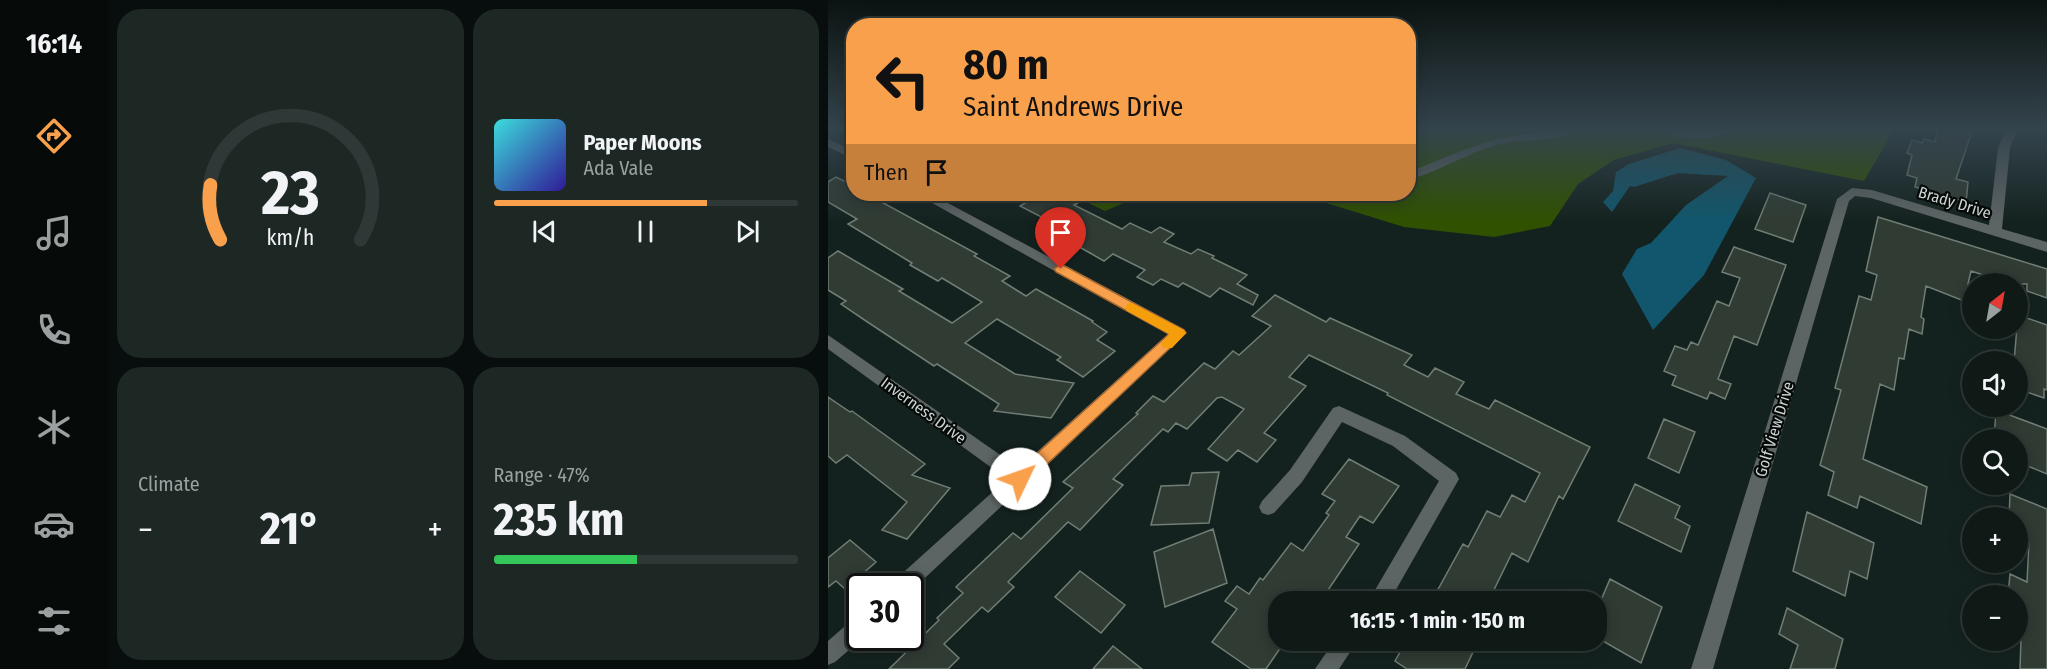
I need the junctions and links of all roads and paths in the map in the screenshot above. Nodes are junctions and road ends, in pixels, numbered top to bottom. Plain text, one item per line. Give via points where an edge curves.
1 (1452, 159) edge
2 (2003, 159) edge
3 (1416, 173) edge
4 (1852, 192) joint
5 (935, 201) edge
6 (1995, 231) junction
7 (2047, 247) edge
8 (828, 341) edge
9 (1020, 479) junction
10 (1268, 507) dead end
11 (917, 573) edge
12 (1384, 591) edge
13 (846, 639) edge
14 (1340, 651) edge
15 (828, 655) edge
16 (1326, 669) edge
17 (1702, 669) edge

1 - 3 street
2 - 6 street
4 - 6 street, Brady Drive via 1872,194
4 - 17 street, Golf View Drive via 1843,199
5 - 9 street via 1179,333
6 - 7 street, Brady Drive
8 - 9 street, Inverness Drive
9 - 11 street
10 - 12 street via 1296,477 1339,413 1399,441 1450,479
13 - 15 street
14 - 16 street

